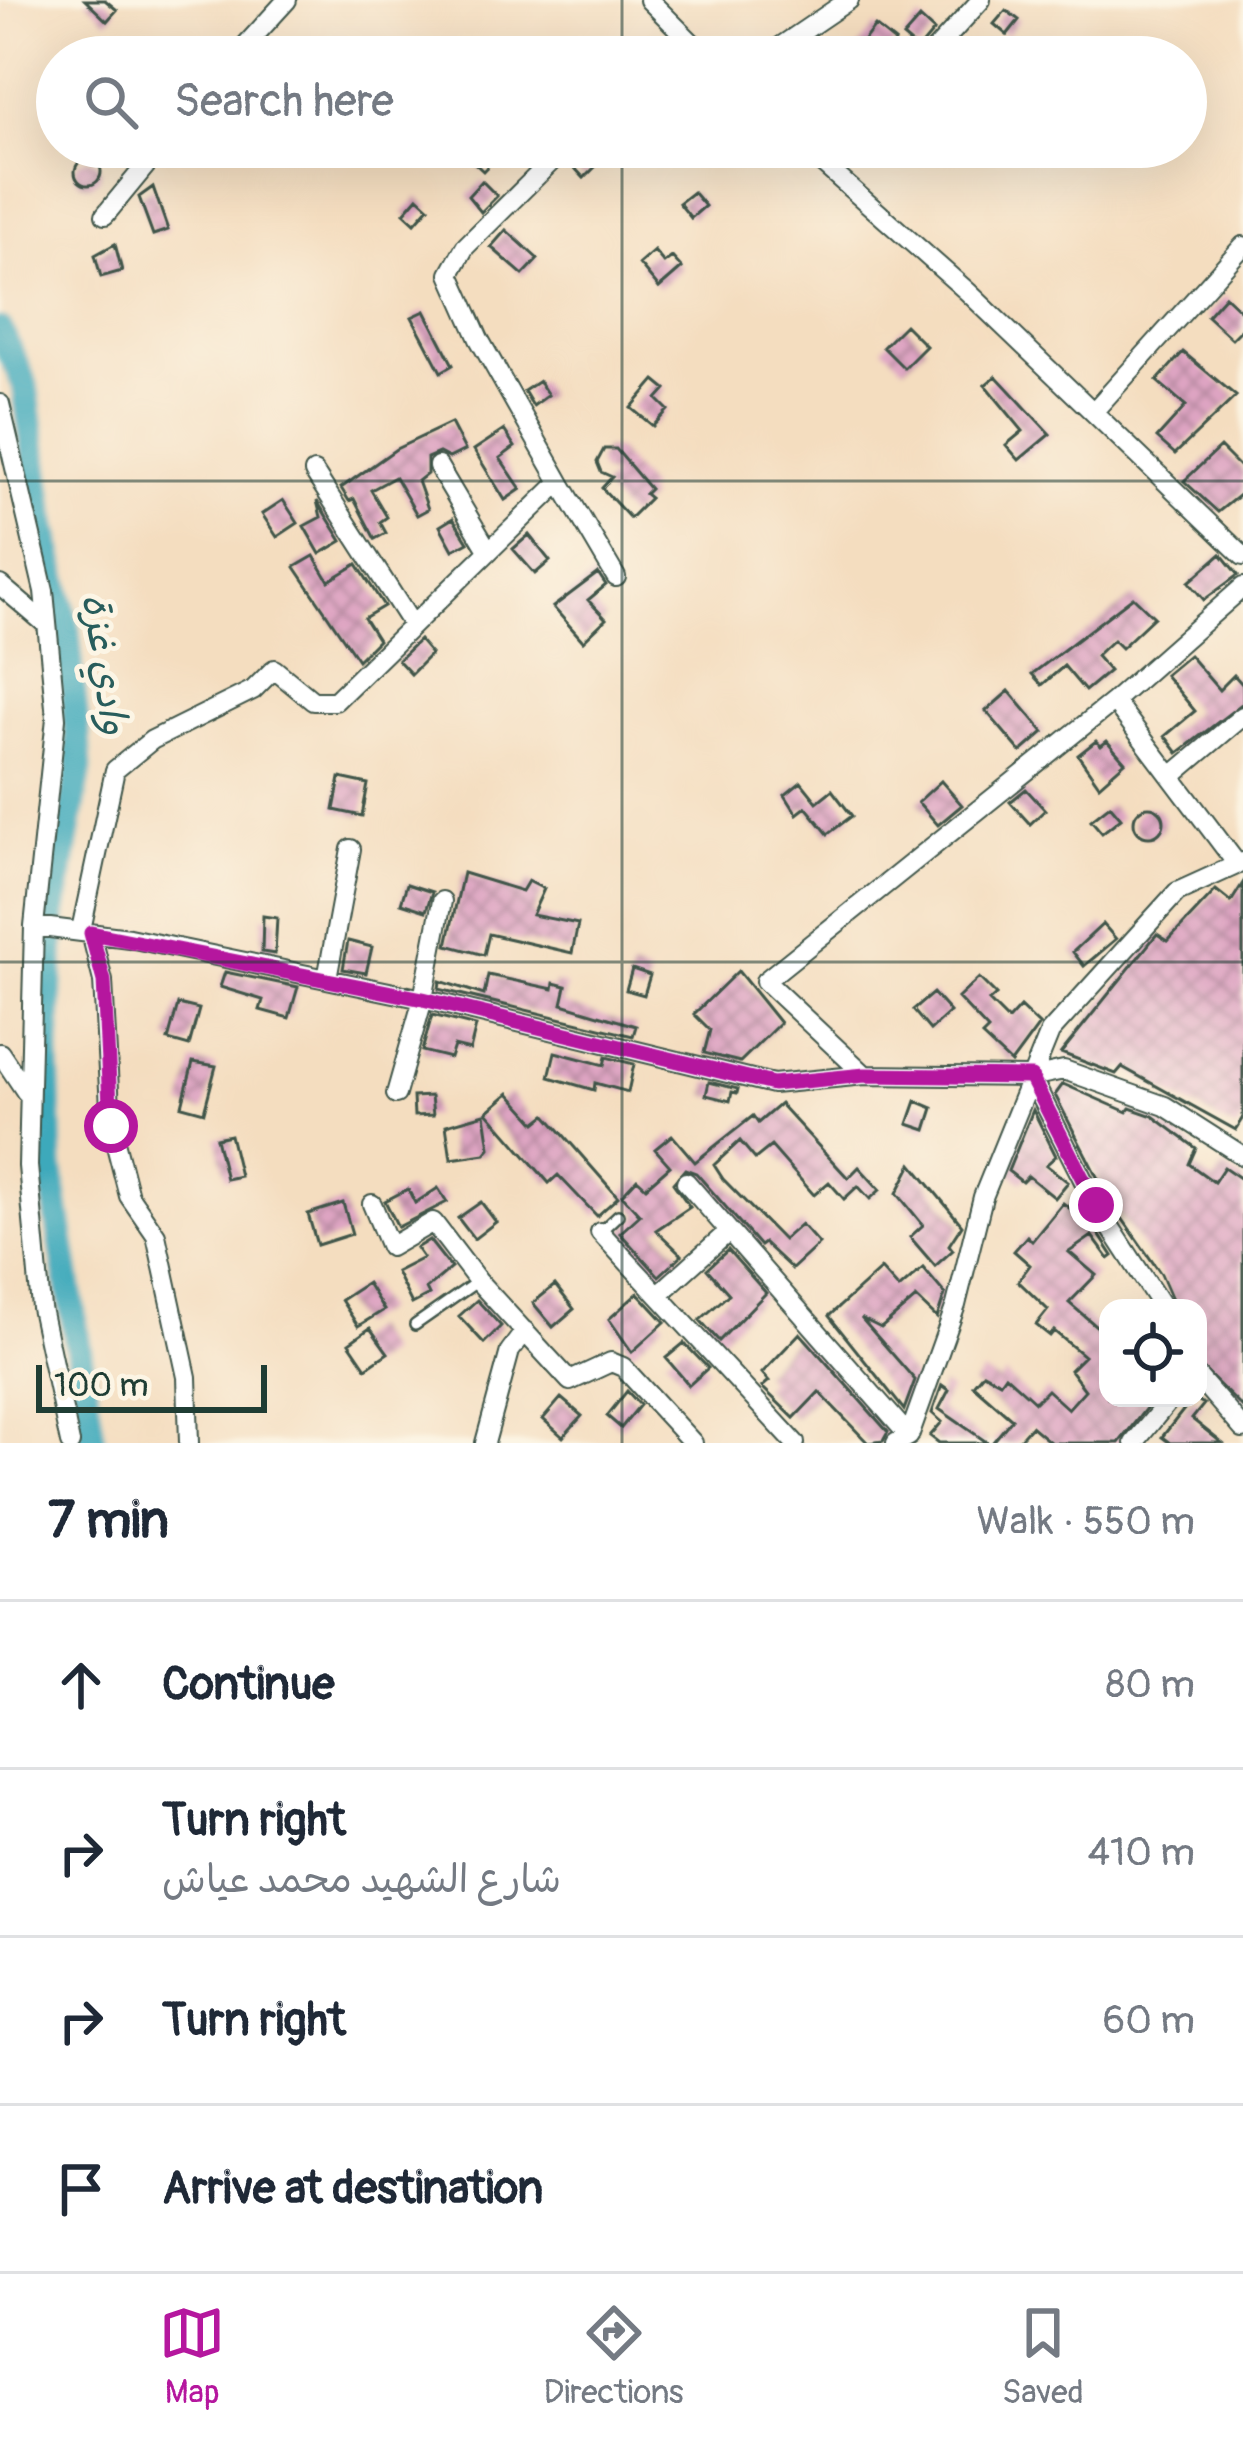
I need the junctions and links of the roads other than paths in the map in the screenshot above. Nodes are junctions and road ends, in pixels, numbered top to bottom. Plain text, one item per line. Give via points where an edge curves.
1 (287, 0) edge
2 (649, 0) edge
3 (849, 0) edge
4 (981, 0) edge
5 (255, 36) edge
6 (685, 36) edge
7 (796, 36) edge
8 (948, 36) edge
9 (144, 168) edge
10 (545, 168) edge
11 (828, 168) edge
12 (830, 170) joint
13 (105, 215) dead end
14 (1243, 246) edge
15 (0, 404) edge
16 (1093, 412) junction
17 (438, 466) dead end
18 (314, 472) dead end
19 (560, 482) junction
20 (488, 550) junction
21 (1243, 556) edge
22 (616, 577) dead end
23 (0, 585) edge
24 (1243, 587) edge
25 (411, 622) junction
26 (47, 625) junction
27 (1114, 701) junction
28 (1243, 716) edge
29 (1173, 775) junction
30 (351, 849) dead end
31 (1240, 863) edge
32 (442, 901) dead end
33 (63, 929) junction
34 (327, 979) junction
35 (423, 999) junction
36 (0, 1053) edge
37 (865, 1075) junction
38 (1031, 1077) junction
39 (26, 1092) junction
40 (396, 1094) dead end
41 (1243, 1156) edge
42 (686, 1181) dead end
43 (372, 1204) dead end
44 (618, 1215) dead end
45 (600, 1232) joint
46 (728, 1232) junction
47 (478, 1281) junction
48 (658, 1295) junction
49 (1157, 1299) edge
50 (415, 1325) dead end
51 (525, 1331) junction
52 (1207, 1387) edge
53 (1164, 1407) edge
54 (1243, 1429) edge
55 (903, 1440) edge
56 (70, 1443) edge
57 (189, 1443) edge
58 (485, 1443) edge
59 (693, 1443) edge
60 (795, 1443) edge
61 (1134, 1443) edge

1 - 5 street
2 - 6 street
3 - 7 street
4 - 8 street
9 - 13 street
10 - 19 street via 465,247 450,274
11 - 12 street
12 - 16 street
14 - 16 street
15 - 26 street
16 - 21 street
17 - 20 street
18 - 25 street
19 - 20 street
19 - 22 street
20 - 25 street
23 - 26 street
24 - 27 street
25 - 33 street via 334,701 313,701 274,669 253,690 152,740 115,770
26 - 33 street
27 - 29 street
27 - 37 street via 766,981
28 - 29 street
29 - 31 street
30 - 34 street
31 - 38 street via 1177,892 1050,1032
32 - 35 street
33 - 34 street
33 - 39 street
33 - 57 street via 104,981 111,1126 129,1196 156,1235 187,1377
34 - 35 street
35 - 37 street via 773,1084
35 - 40 street
36 - 39 street
37 - 38 street
38 - 41 street via 1064,1070 1165,1106
38 - 49 street via 1096,1205
38 - 55 street via 982,1197 956,1305
39 - 56 street via 32,1235
42 - 46 street
43 - 47 street via 390,1247 433,1222
44 - 45 lane
45 - 48 street
46 - 48 street
46 - 55 street
47 - 50 lane
47 - 51 street
48 - 60 street
51 - 58 street via 510,1351
51 - 59 street via 570,1381 610,1362 623,1366
52 - 54 street
53 - 61 street

